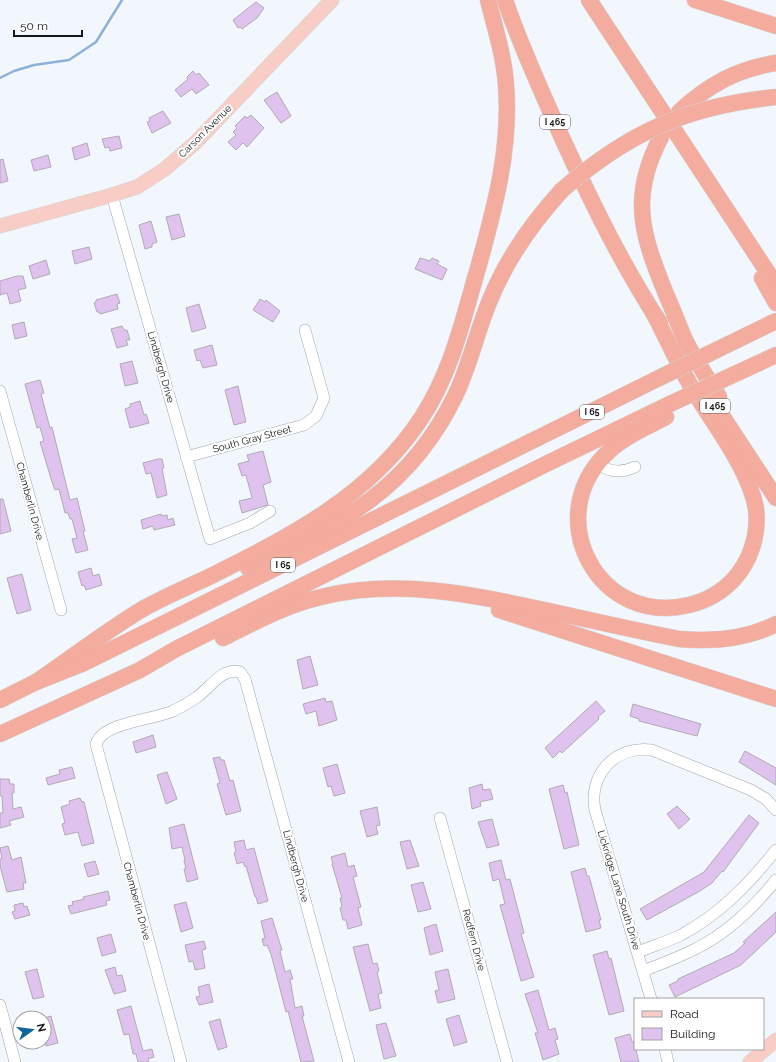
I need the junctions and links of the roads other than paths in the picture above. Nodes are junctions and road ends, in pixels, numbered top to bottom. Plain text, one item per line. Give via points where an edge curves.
1 (488, 0) edge
2 (504, 0) edge
3 (589, 0) edge
4 (694, 0) edge
5 (327, 2) edge
6 (776, 26) edge
7 (776, 63) edge
8 (776, 97) edge
9 (700, 172) junction
10 (112, 196) junction
11 (0, 226) edge
12 (776, 285) edge
13 (776, 303) edge
14 (654, 314) junction
15 (776, 321) edge
16 (305, 330) dead end
17 (776, 355) edge
18 (0, 391) edge
19 (675, 407) junction
20 (186, 457) junction
21 (598, 464) junction
22 (635, 468) dead end
23 (776, 497) edge
24 (270, 511) dead end
25 (435, 590) junction
26 (61, 610) dead end
27 (776, 624) edge
28 (97, 641) junction
29 (140, 670) junction
30 (36, 682) junction
31 (776, 699) edge
32 (0, 700) edge
33 (0, 734) edge
34 (98, 739) joint
35 (776, 810) edge
36 (440, 818) dead end
37 (776, 850) edge
38 (776, 880) edge
39 (638, 952) junction
40 (643, 972) junction
41 (651, 998) edge
42 (0, 1005) edge
43 (776, 1040) edge
44 (665, 1050) edge
45 (16, 1062) edge
46 (181, 1062) edge
47 (349, 1062) edge
48 (507, 1062) edge
49 (668, 1062) edge
50 (750, 1062) edge

1 - 28 highway via 506,83 507,130 502,175 454,352 439,388 423,415 386,462 340,503 237,563 141,610
2 - 14 highway, I 465 via 550,112 598,215
3 - 9 highway
4 - 6 highway
5 - 10 main road, Carson Avenue via 185,153 137,187
7 - 23 highway, bridge via 751,68 722,79 701,92 679,112 661,137 649,164 644,189 643,221 647,244 686,341 730,413
8 - 28 highway, bridge via 714,107 678,117 655,126 606,154 562,190 513,252 490,300 456,393 434,433 405,470 375,497 332,526
9 - 12 highway
9 - 13 highway
10 - 11 main road, Carson Avenue
10 - 20 street, Lindbergh Drive
14 - 21 highway via 690,386 744,474 752,492 756,515 755,537 749,555 737,575 707,599 677,608 639,604 612,590 587,560 578,531 580,501 587,479
14 - 23 highway, I 465
15 - 30 highway, I 65, bridge via 84,663
16 - 20 street, South Gray Street via 324,398 316,416 304,425
17 - 19 highway, bridge via 697,392
18 - 26 street, Chamberlin Drive
19 - 21 highway via 620,443
19 - 29 highway via 544,465 176,649
20 - 24 street, Lindbergh Drive via 210,539
21 - 22 street via 607,469 621,471
25 - 27 highway via 514,603 679,639 726,639
25 - 29 highway via 386,587 322,596 291,606 180,658
25 - 31 highway
28 - 30 highway
29 - 33 highway
30 - 32 highway, I 65
34 - 46 street, Chamberlin Drive via 96,748
34 - 47 street, Lindbergh Drive via 102,734 115,728 179,708 198,696 222,675 232,670 240,672 247,686
35 - 39 street, Lickridge Lane South Drive via 751,790 652,750 635,750 619,755 609,762 597,780 595,810
36 - 48 street, Redfern Drive
37 - 39 street via 755,876 716,914 680,935
38 - 40 street via 758,902 723,932 698,948
39 - 40 street, Lickridge Lane South Drive
40 - 41 street, Lickridge Lane South Drive
42 - 45 street
43 - 50 main road
44 - 49 street

